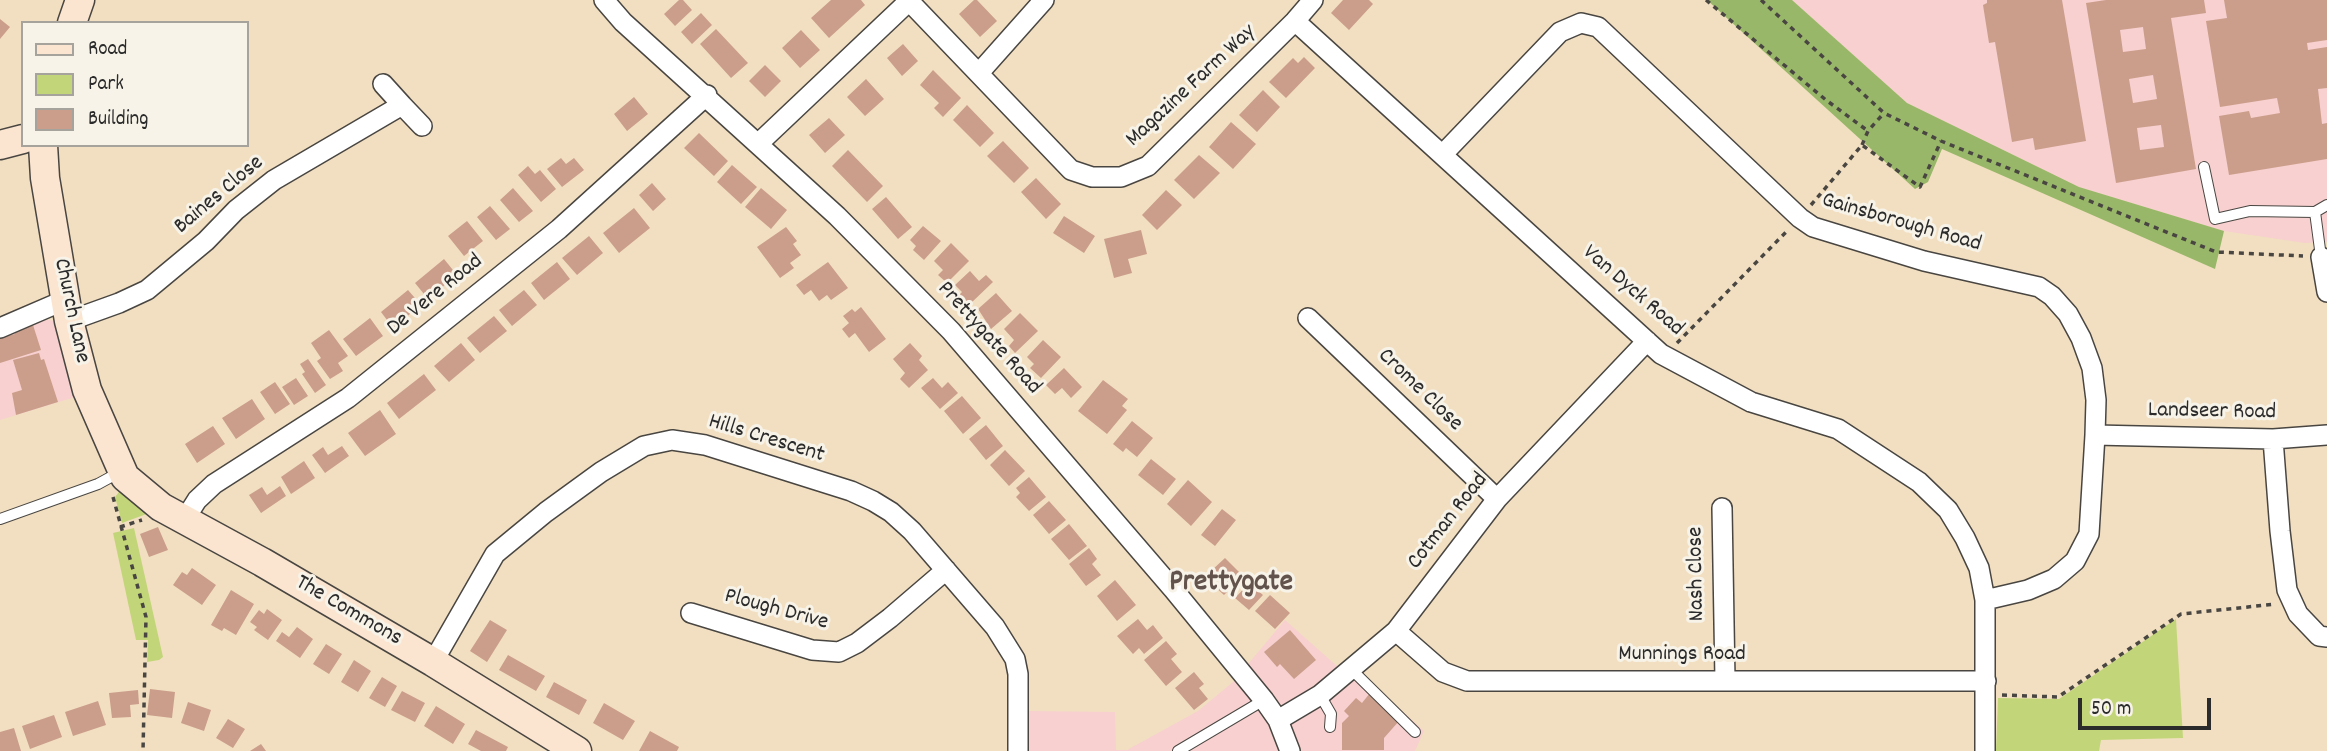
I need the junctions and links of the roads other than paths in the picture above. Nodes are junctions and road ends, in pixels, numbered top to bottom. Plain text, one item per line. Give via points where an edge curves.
1 (80, 0) edge
2 (604, 0) edge
3 (1044, 0) edge
4 (1313, 0) edge
5 (908, 1) edge
6 (73, 21) edge
7 (1295, 21) junction
8 (979, 73) junction
9 (383, 84) dead end
10 (706, 95) junction
11 (402, 105) junction
12 (422, 126) dead end
13 (21, 140) edge
14 (759, 143) junction
15 (0, 145) edge
16 (43, 147) edge
17 (1443, 154) junction
18 (2204, 167) dead end
19 (2327, 205) edge
20 (2315, 212) junction
21 (2320, 257) joint
22 (2327, 292) edge
23 (67, 310) junction
24 (1308, 317) dead end
25 (0, 328) edge
26 (1654, 347) junction
27 (2095, 435) junction
28 (2327, 435) edge
29 (2273, 439) junction
30 (115, 474) junction
31 (1497, 499) junction
32 (1722, 508) dead end
33 (0, 519) edge
34 (186, 519) junction
35 (946, 570) junction
36 (1985, 600) junction
37 (691, 613) dead end
38 (1396, 631) junction
39 (2327, 637) edge
40 (433, 662) junction
41 (1351, 669) junction
42 (1725, 680) junction
43 (1986, 688) junction
44 (1320, 695) junction
45 (1264, 700) junction
46 (1279, 720) junction
47 (1330, 727) dead end
48 (1415, 732) dead end
49 (577, 751) edge
50 (1018, 751) edge
51 (1178, 751) edge
52 (1290, 751) edge
53 (1984, 751) edge

1 - 6 street
2 - 10 street, Prettygate Road
3 - 8 street
4 - 7 street, Magazine Farm Way
5 - 8 street, Magazine Farm Way
5 - 14 street, Magazine Farm Way
7 - 8 street, Magazine Farm Way via 1148,166 1121,177 1092,177 1071,170
7 - 17 street, Van Dyck Road
9 - 11 street
10 - 14 street, Prettygate Road
10 - 34 street, De Vere Road via 559,229 348,398 214,484
11 - 12 street
11 - 23 street, Baines Close via 274,180 147,290 118,303
13 - 15 street
14 - 45 street, Prettygate Road via 951,331
16 - 23 street, Church Lane
17 - 26 street, Van Dyck Road
17 - 27 street, Gainsborough Road via 1560,32 1581,23 1598,27 1813,228 2039,286 2052,296 2068,314 2092,368
18 - 20 lane via 2215,219 2250,211
19 - 20 lane
20 - 21 lane
21 - 22 street
23 - 25 street, Baines Close
23 - 30 street, Church Lane
24 - 31 street, Crome Close
26 - 31 street, Cotman Road
26 - 36 street, Van Dyck Road via 1751,402 1838,429 1919,482 1948,510 1965,538 1979,568
27 - 29 street, Landseer Road
27 - 36 street, Gainsborough Road via 2089,534 2075,561 2054,579
28 - 29 street, Landseer Road
29 - 39 street via 2287,590 2298,614 2319,636
30 - 33 lane via 99,485
30 - 34 street, The Commons
31 - 38 street, Cotman Road
32 - 42 street, Nash Close
34 - 40 street, The Commons
35 - 37 street, Plough Drive via 890,618 839,652 812,650
35 - 40 street, Hills Crescent via 912,531 873,501 705,445 672,440 644,446 601,472 495,554
35 - 50 street, Hills Crescent via 995,626 1016,659
36 - 43 street, Van Dyck Road
38 - 41 street, Cotman Road
38 - 42 street, Munnings Road via 1443,672 1467,681
40 - 49 street, The Commons
41 - 44 street, Cotman Road
41 - 48 lane
42 - 43 street, Munnings Road
43 - 53 street, Van Dyck Road
44 - 46 street, Cotman Road
44 - 47 lane via 1331,713
45 - 46 street, Prettygate Road
45 - 51 lane
46 - 52 street, Prettygate Road

